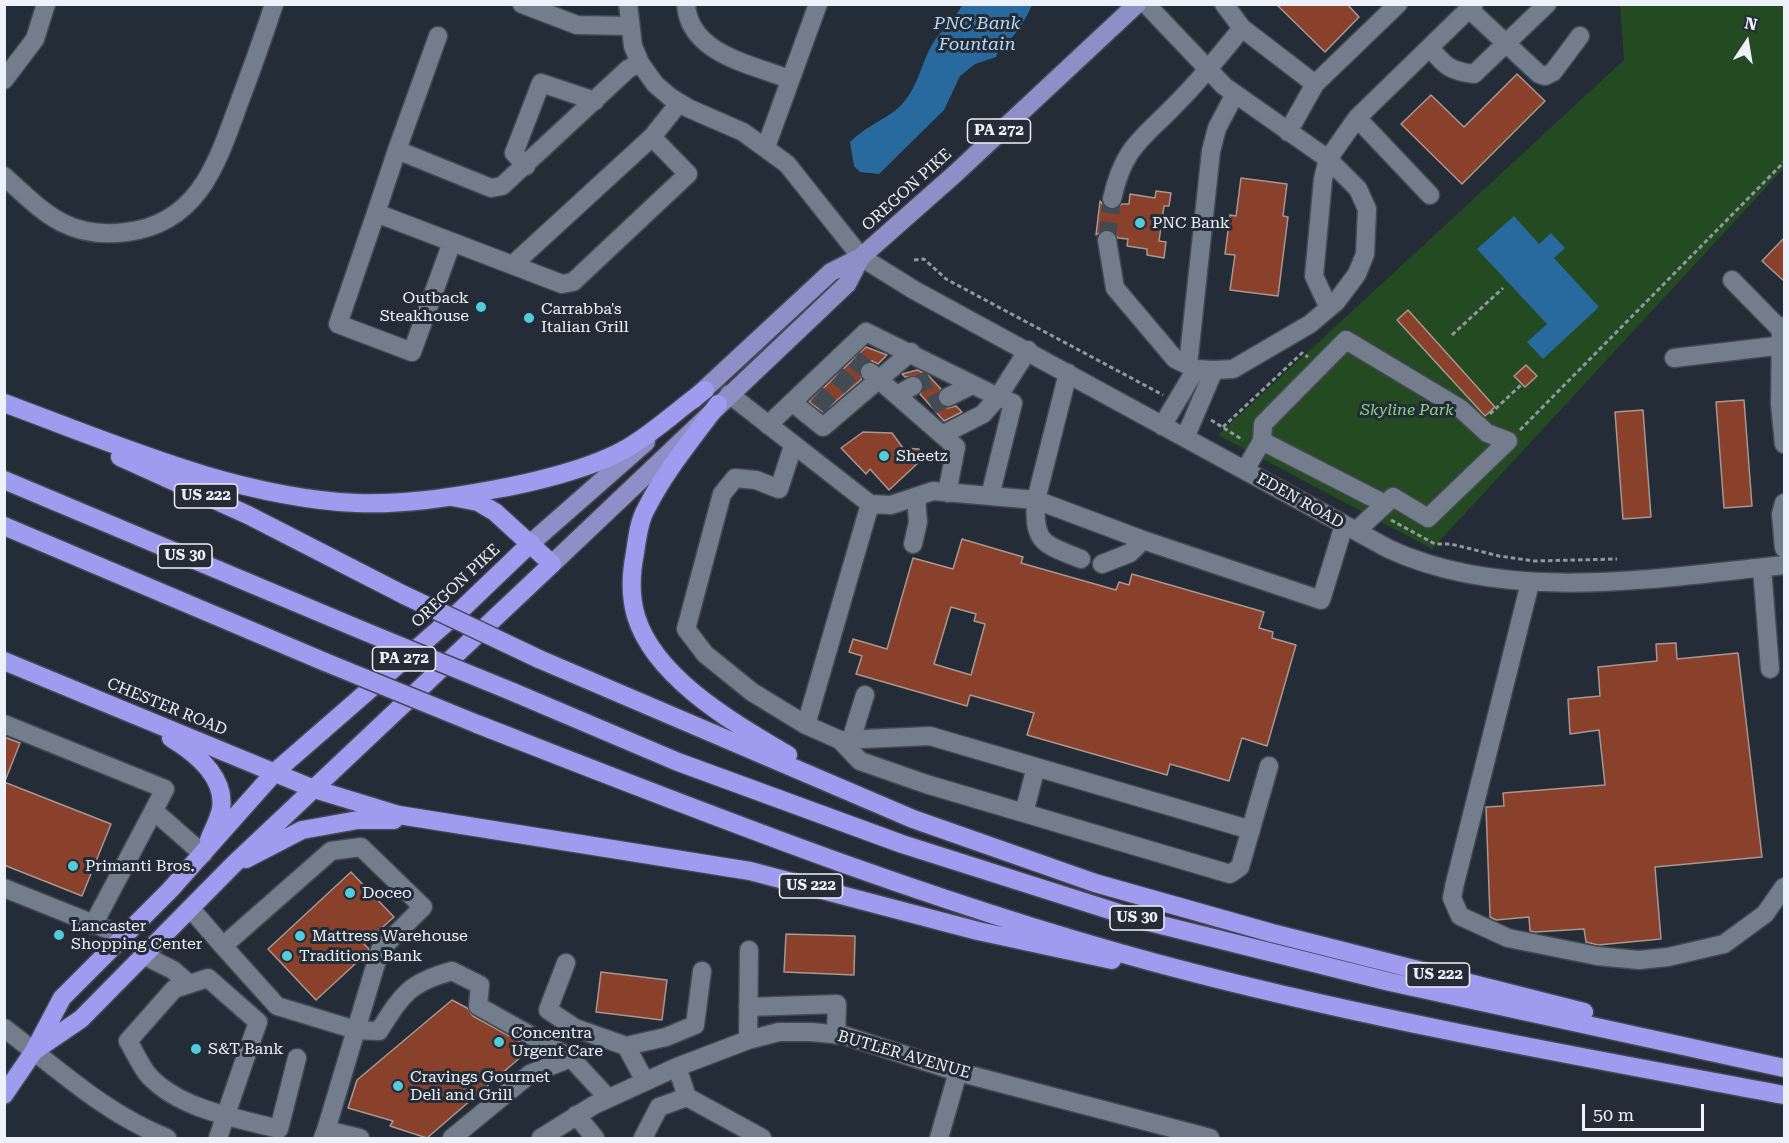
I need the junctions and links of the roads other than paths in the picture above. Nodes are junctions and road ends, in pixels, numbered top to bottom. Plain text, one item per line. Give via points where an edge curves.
1 (46, 4) edge
2 (274, 4) edge
3 (522, 4) edge
4 (628, 4) edge
5 (686, 4) edge
6 (818, 4) edge
7 (1137, 4) edge
8 (1146, 4) edge
9 (1224, 4) edge
10 (1398, 4) edge
11 (1548, 4) edge
12 (1472, 7) edge
13 (630, 26) junction
14 (1242, 28) junction
15 (438, 36) dead end
16 (1580, 36) dead end
17 (1506, 45) junction
18 (1430, 48) junction
19 (640, 63) junction
20 (1209, 69) junction
21 (789, 79) junction
22 (4, 80) edge
23 (1315, 84) junction
24 (1235, 94) junction
25 (595, 101) junction
26 (679, 103) junction
27 (1357, 118) junction
28 (1288, 132) junction
29 (652, 137) junction
30 (766, 147) junction
31 (397, 150) junction
32 (1329, 159) junction
33 (526, 166) junction
34 (4, 176) edge
35 (1430, 195) dead end
36 (1112, 199) tunnel mouth
37 (376, 213) junction
38 (1107, 240) tunnel mouth
39 (452, 242) junction
40 (861, 257) junction
41 (516, 266) junction
42 (1732, 280) dead end
43 (1329, 308) junction
44 (1783, 337) edge
45 (1028, 350) junction
46 (911, 352) junction
47 (1674, 358) dead end
48 (1199, 368) junction
49 (948, 370) junction
50 (1068, 373) junction
51 (874, 375) junction
52 (931, 379) tunnel mouth
53 (972, 385) junction
54 (913, 386) tunnel mouth
55 (705, 390) junction
56 (897, 395) junction
57 (948, 397) tunnel mouth
58 (998, 397) junction
59 (724, 399) junction
60 (792, 402) junction
61 (4, 404) edge
62 (768, 425) junction
63 (1162, 426) junction
64 (942, 435) junction
65 (1258, 436) junction
66 (1185, 438) junction
67 (1785, 444) edge
68 (793, 446) junction
69 (1245, 470) junction
70 (4, 480) edge
71 (947, 493) junction
72 (990, 496) junction
73 (452, 497) junction
74 (916, 497) junction
75 (1036, 500) junction
76 (1785, 502) edge
77 (870, 504) junction
78 (1389, 507) junction
79 (4, 526) edge
80 (1350, 528) junction
81 (1143, 540) junction
82 (531, 543) junction
83 (913, 544) dead end
84 (1785, 548) edge
85 (1081, 559) dead end
86 (552, 564) junction
87 (1102, 564) dead end
88 (1785, 566) edge
89 (1762, 568) junction
90 (1530, 583) junction
91 (4, 661) edge
92 (1770, 669) dead end
93 (865, 695) dead end
94 (109, 703) junction
95 (4, 724) edge
96 (806, 725) junction
97 (846, 740) junction
98 (1269, 766) dead end
99 (1036, 767) junction
100 (275, 772) junction
101 (314, 789) junction
102 (154, 811) junction
103 (1024, 813) junction
104 (913, 819) junction
105 (424, 821) junction
106 (1251, 830) junction
107 (203, 854) junction
108 (234, 864) junction
109 (4, 888) edge
110 (1782, 899) edge
111 (191, 909) junction
112 (93, 924) junction
113 (124, 936) junction
114 (223, 946) junction
115 (749, 950) dead end
116 (145, 956) junction
117 (566, 963) dead end
118 (702, 971) dead end
119 (1194, 973) junction
120 (189, 984) junction
121 (748, 1007) junction
122 (4, 1028) edge
123 (356, 1030) junction
124 (836, 1035) junction
125 (748, 1040) junction
126 (626, 1046) junction
127 (34, 1051) junction
128 (297, 1058) dead end
129 (571, 1058) junction
130 (1785, 1059) edge
131 (677, 1067) junction
132 (1785, 1068) edge
133 (958, 1072) junction
134 (645, 1081) junction
135 (4, 1095) edge
136 (687, 1097) junction
137 (1785, 1097) edge
138 (609, 1098) junction
139 (226, 1115) junction
140 (576, 1116) junction
141 (1158, 1132) edge
142 (325, 1134) edge
143 (167, 1138) edge
144 (218, 1138) edge
145 (360, 1138) edge
146 (452, 1138) edge
147 (541, 1138) edge
148 (595, 1138) edge
149 (643, 1138) edge
150 (762, 1138) edge
151 (939, 1138) edge
152 (1210, 1138) edge

1 - 22 street via 35,39
2 - 34 street via 211,174 187,205 169,219 116,234 79,231 52,218
3 - 13 street via 577,25
4 - 13 street
5 - 21 street via 689,23 697,37 717,51
6 - 21 street
7 - 40 main road, OREGON PIKE / PA 272
8 - 20 street
9 - 14 street
10 - 23 street
11 - 17 street
12 - 17 street
12 - 18 street
13 - 19 street
14 - 20 street
14 - 23 street
15 - 31 street
16 - 17 street via 1553,72 1545,76
17 - 18 street via 1474,74 1454,71
18 - 27 street
19 - 25 street via 628,69
19 - 26 street, EDEN ROAD via 655,84
20 - 24 street
20 - 36 street via 1130,149 1118,172
21 - 30 street
23 - 28 street
24 - 28 street
24 - 48 street via 1211,151
25 - 33 street
25 - 33 street via 541,83 514,153
26 - 29 street
26 - 30 street, EDEN ROAD via 722,121
27 - 32 street
27 - 35 street
28 - 32 street
29 - 41 street
29 - 41 street via 688,174 573,282 562,284
30 - 40 street, EDEN ROAD via 787,164
31 - 33 street via 491,188 502,186
31 - 37 street
32 - 43 street via 1323,179 1314,276
32 - 43 street via 1358,189 1367,209 1365,254 1357,274
37 - 39 street
37 - 39 street via 338,324 412,352
38 - 48 street via 1115,288 1175,358
39 - 41 street
40 - 45 street, EDEN ROAD via 914,290
40 - 55 main road, OREGON PIKE / PA 272 via 831,272
40 - 59 main road, OREGON PIKE / PA 272 via 847,284
42 - 44 street
43 - 48 street via 1233,369
44 - 47 street via 1730,354
44 - 67 street via 1780,404
45 - 50 street, EDEN ROAD
45 - 58 street
46 - 49 street
46 - 51 street
46 - 60 street via 866,332 850,355 813,390
48 - 63 street
48 - 66 street via 1196,412
49 - 52 street
49 - 53 street
50 - 63 street, EDEN ROAD
50 - 75 street
51 - 56 street
51 - 60 street via 823,427
53 - 57 street
53 - 58 street
54 - 56 street
55 - 73 highway via 628,448 574,470
55 - 82 main road, OREGON PIKE / PA 272
56 - 64 street via 924,409
58 - 64 street via 983,414
58 - 72 street via 1012,403
59 - 62 street
59 - 86 main road, OREGON PIKE / PA 272
59 - 104 highway via 665,475 644,511 632,569 636,617 668,667 729,720 791,757
60 - 62 street
61 - 73 highway via 175,466 262,489 356,503
61 - 104 highway, US 222, bridge via 248,515 539,659
62 - 68 street
63 - 66 street, EDEN ROAD
64 - 71 street via 956,447
65 - 69 street
65 - 78 street
65 - 78 street via 1346,340 1461,409 1487,433 1508,441 1428,518
66 - 69 street, EDEN ROAD
68 - 77 street
68 - 96 street via 779,489 756,480 735,478 722,494 686,629 705,654 752,692
69 - 80 street, EDEN ROAD
70 - 132 highway, US 30, bridge via 678,762 891,840 1141,920 1390,982
71 - 72 street
71 - 74 street via 933,491
72 - 75 street
73 - 82 highway via 478,502
74 - 77 street via 891,505
74 - 83 street via 918,522
75 - 81 street
75 - 85 street via 1034,523 1039,536 1049,546
76 - 84 street via 1781,514
77 - 96 street
78 - 80 street
79 - 119 highway, US 30, bridge via 325,662 858,870 1020,923
80 - 81 street via 1322,600
80 - 90 street, EDEN ROAD via 1405,557 1492,579
81 - 87 street via 1131,554
82 - 86 highway
82 - 100 highway, OREGON PIKE / PA 272
86 - 101 highway, OREGON PIKE / PA 272
88 - 89 street, EDEN ROAD
89 - 90 street, EDEN ROAD
89 - 92 street
90 - 110 street via 1454,887 1452,898 1460,916 1508,938 1597,956 1639,960 1724,944
91 - 94 highway, CHESTER ROAD
93 - 97 street
94 - 100 highway, CHESTER ROAD
94 - 107 highway via 189,749 214,778 221,809
95 - 102 street via 165,789
96 - 97 street
97 - 99 street via 930,736
97 - 103 street via 860,760
98 - 106 street
99 - 103 street
99 - 106 street
100 - 101 highway, CHESTER ROAD
100 - 107 highway, OREGON PIKE / PA 272
101 - 105 highway, CHESTER ROAD
101 - 108 highway, OREGON PIKE / PA 272
102 - 107 street
102 - 112 street
103 - 106 street via 1230,874 1240,867
104 - 130 highway, US 222 via 1171,906 1644,1028
105 - 108 highway, US 222 via 358,820 302,830
105 - 119 highway, US 222 via 750,871 1073,953
107 - 113 highway, OREGON PIKE / US 222
108 - 111 highway, OREGON PIKE / US 222
109 - 112 street
111 - 114 street
111 - 116 highway, OREGON PIKE / US 222
112 - 113 street
113 - 127 highway, OREGON PIKE / US 222 via 62,998
114 - 123 street via 277,1006
114 - 123 street via 331,851 361,847 423,907 380,950
115 - 121 street
116 - 120 street via 173,970
116 - 127 highway, OREGON PIKE / US 222 via 81,1019
117 - 126 street via 548,1010 575,1028
118 - 126 street via 695,1025 666,1037
119 - 137 highway, US 30 via 1413,1023
120 - 139 street via 208,978 258,1022
120 - 139 street via 174,990 128,1041 150,1077 179,1098
121 - 124 street via 837,1004
121 - 125 street
122 - 127 street
123 - 129 street via 379,1031 402,996 425,978 452,971 480,986 478,1006
123 - 142 street
124 - 125 street, BUTLER AVENUE via 778,1032
124 - 133 street, BUTLER AVENUE
125 - 131 street, BUTLER AVENUE
126 - 134 street
127 - 135 highway, OREGON PIKE / US 222
127 - 143 street via 107,1109
128 - 139 street via 279,1129
129 - 138 street
129 - 146 street via 530,1074
131 - 134 street, BUTLER AVENUE
131 - 136 street
133 - 141 street, BUTLER AVENUE
133 - 151 street
134 - 138 street, BUTLER AVENUE
136 - 149 street via 659,1107
136 - 150 street
138 - 140 street, BUTLER AVENUE
139 - 144 street
140 - 147 street, BUTLER AVENUE
140 - 148 street
141 - 152 street, BUTLER AVENUE
142 - 145 street

